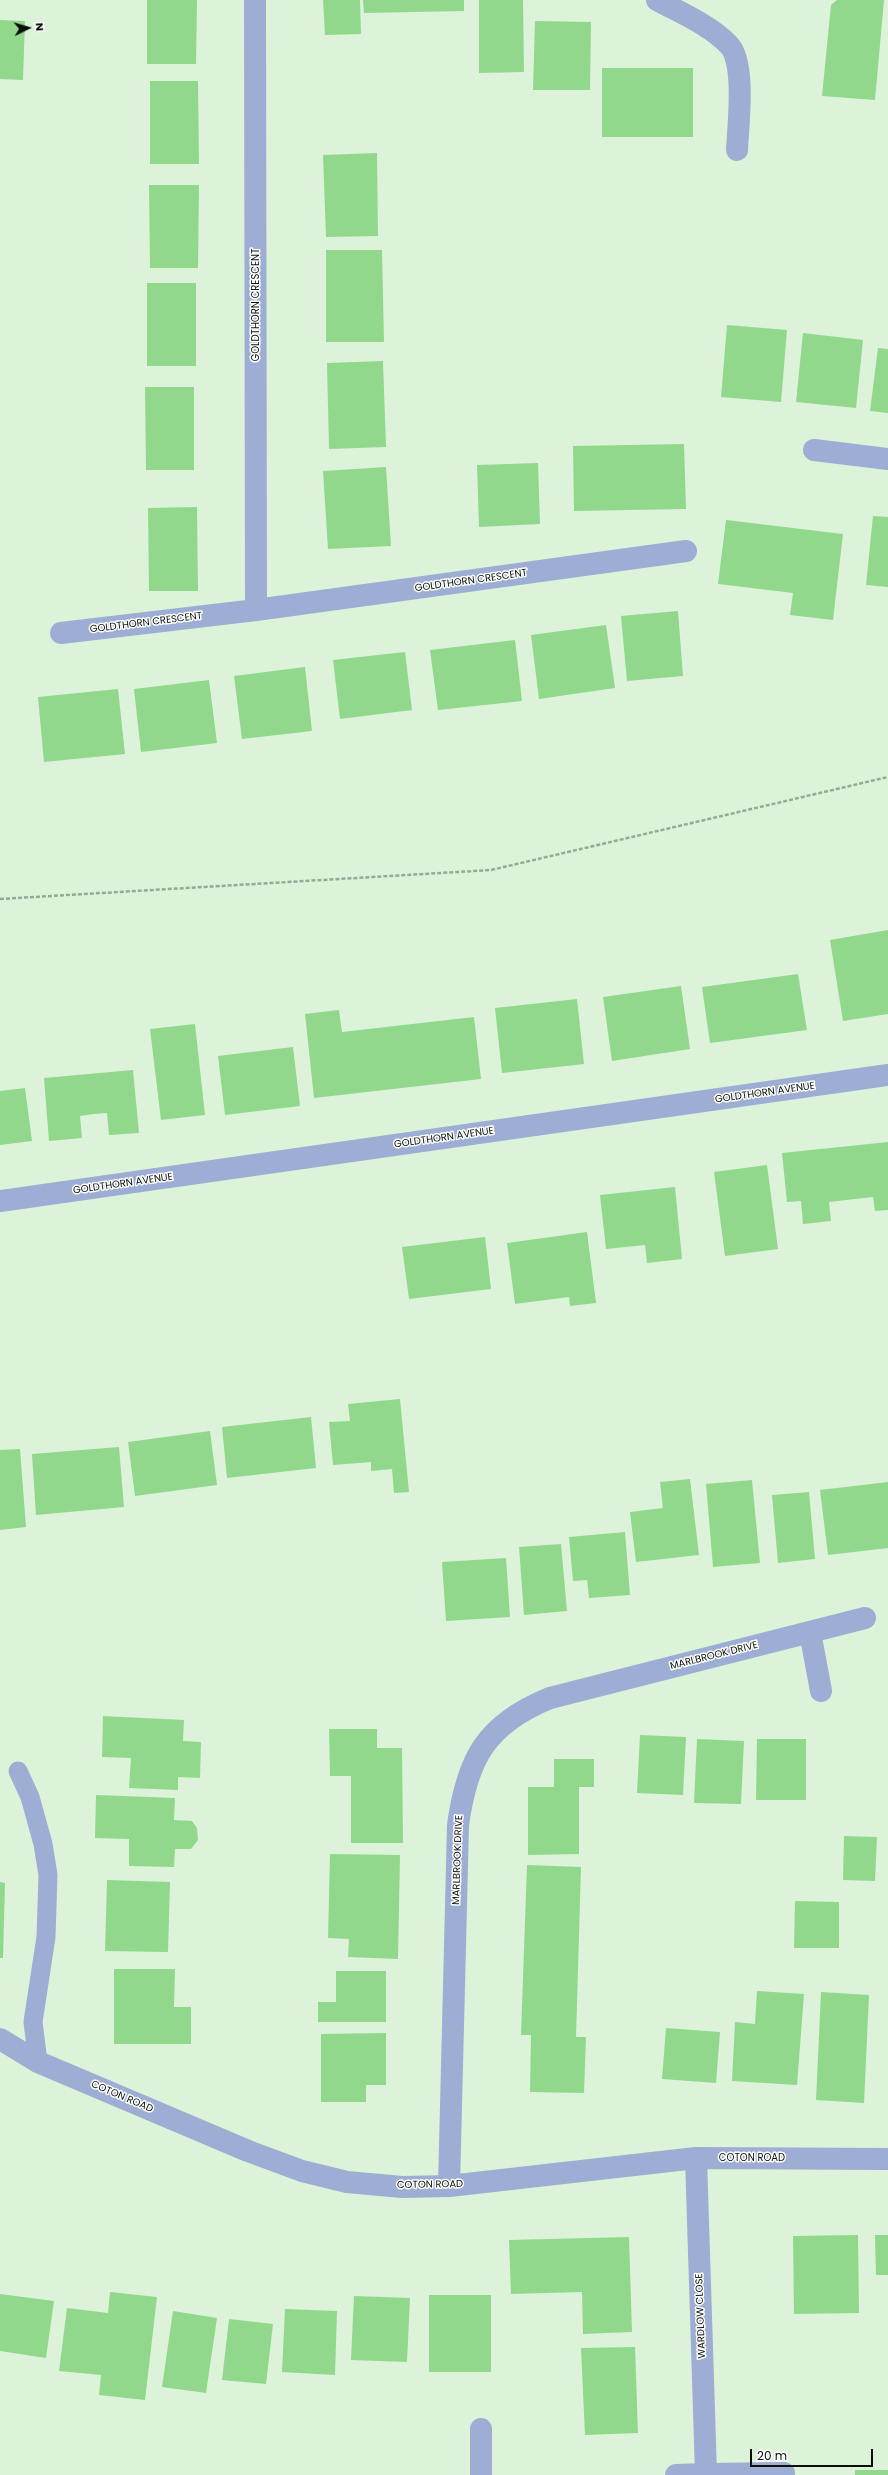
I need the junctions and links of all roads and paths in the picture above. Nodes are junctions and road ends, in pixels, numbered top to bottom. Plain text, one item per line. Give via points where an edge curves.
1 (255, 0) edge
2 (657, 0) edge
3 (737, 150) dead end
4 (814, 450) dead end
5 (888, 459) edge
6 (686, 552) dead end
7 (256, 610) junction
8 (60, 633) dead end
9 (888, 777) edge
10 (0, 900) edge
11 (888, 1075) edge
12 (0, 1201) edge
13 (865, 1618) dead end
14 (810, 1632) junction
15 (821, 1691) dead end
16 (18, 1771) dead end
17 (0, 2039) edge
18 (38, 2062) junction
19 (696, 2158) junction
20 (888, 2158) edge
21 (449, 2186) junction
22 (481, 2428) dead end
23 (784, 2473) dead end
24 (706, 2474) edge
25 (481, 2475) edge
26 (676, 2475) edge

1 - 7 street, GOLDTHORN CRESCENT
2 - 3 street via 712,31 730,46 738,67
4 - 5 street
6 - 7 street, GOLDTHORN CRESCENT
7 - 8 street, GOLDTHORN CRESCENT
9 - 10 path via 491,870
11 - 12 street, GOLDTHORN AVENUE
13 - 14 street, MARLBROOK DRIVE
14 - 15 street
14 - 21 street, MARLBROOK DRIVE via 550,1698 524,1709 497,1729 477,1756 463,1789 458,1825
16 - 18 lane via 30,1797 43,1844 48,1876 46,1937 33,2022
17 - 18 street, COTON ROAD
18 - 21 street, COTON ROAD via 241,2148 302,2171 347,2182 402,2187
19 - 20 street, COTON ROAD
19 - 21 street, COTON ROAD
19 - 24 street, WARDLOW CLOSE
22 - 25 street
23 - 24 street
24 - 26 street

